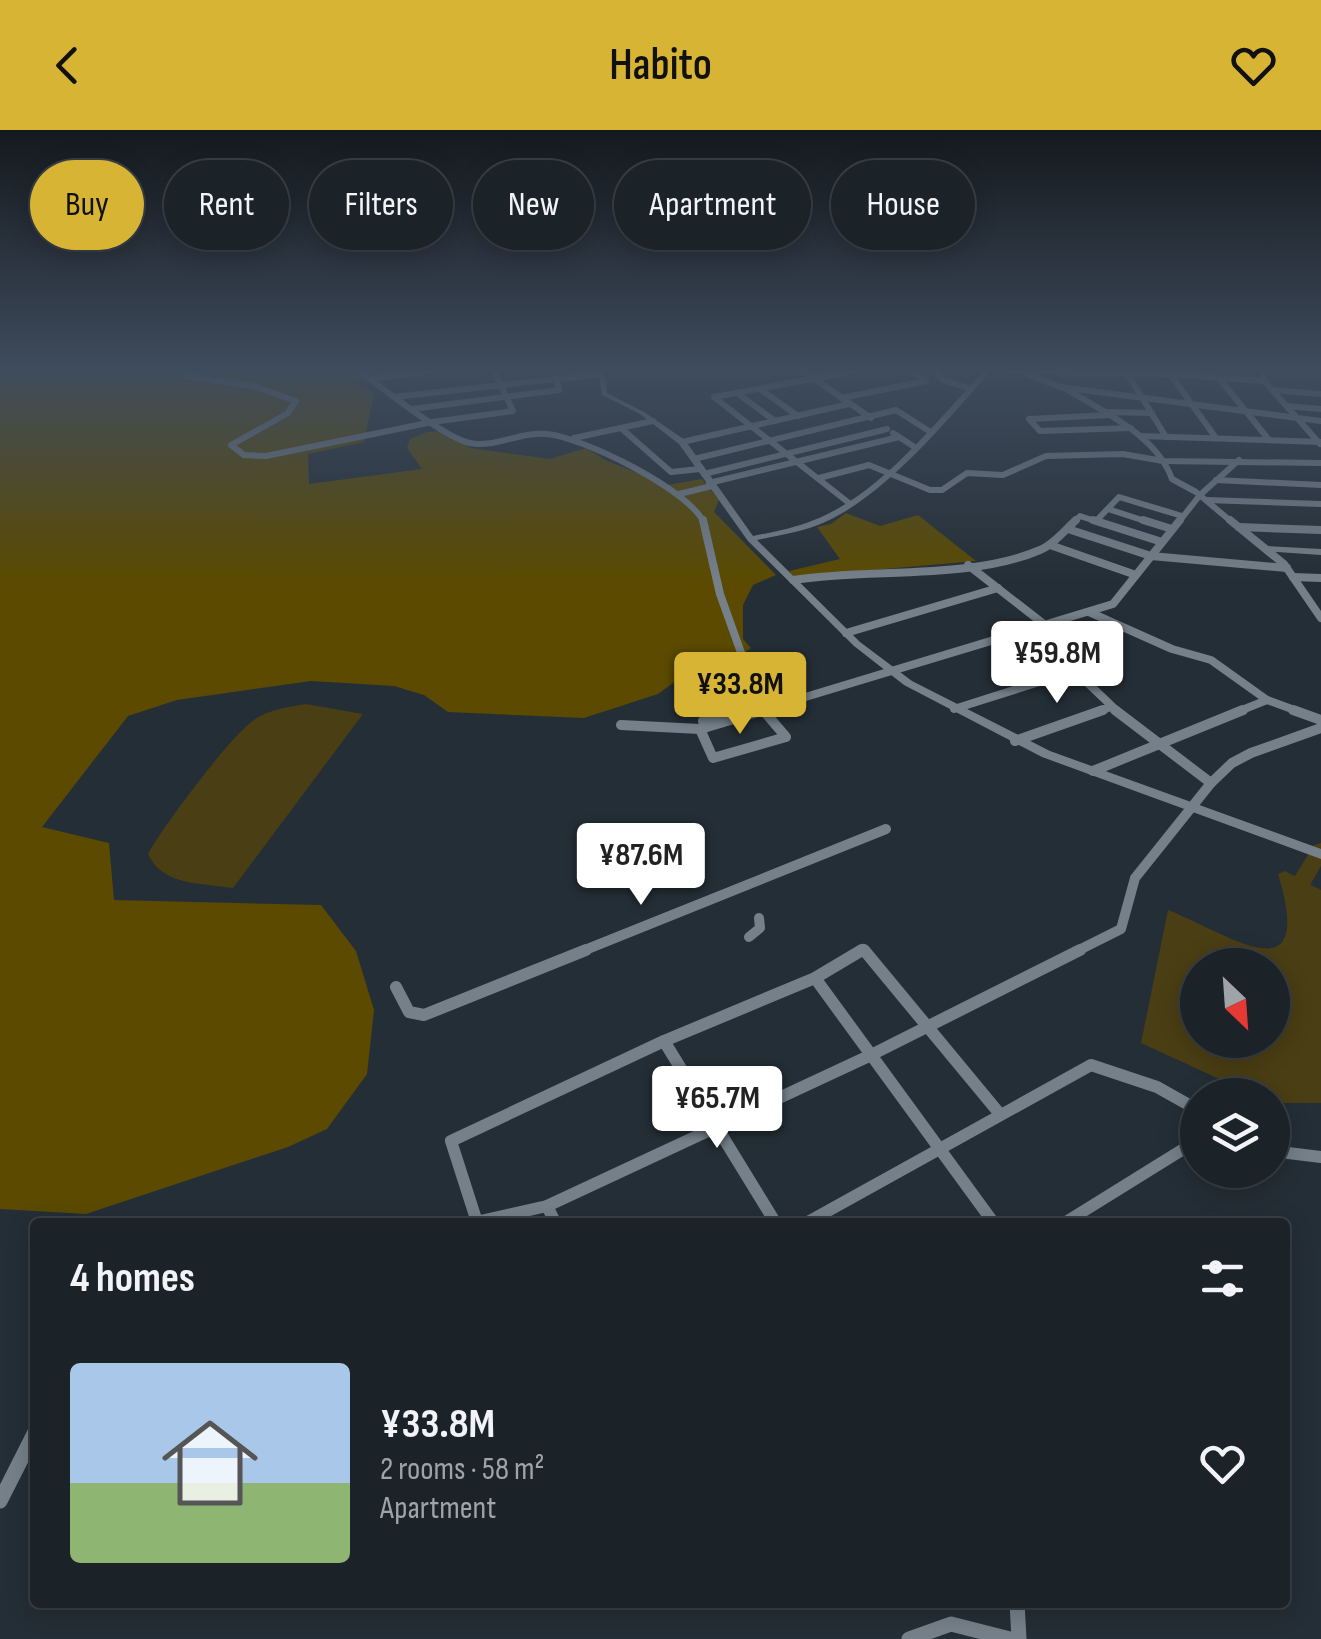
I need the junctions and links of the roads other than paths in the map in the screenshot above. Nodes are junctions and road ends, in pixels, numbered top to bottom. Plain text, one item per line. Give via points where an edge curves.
1 (235, 441) edge
2 (341, 441) edge
3 (579, 441) edge
4 (637, 441) edge
5 (767, 441) edge
6 (772, 441) edge
7 (838, 441) edge
8 (881, 441) edge
9 (906, 441) edge
10 (918, 441) edge
11 (1145, 441) edge
12 (1293, 441) edge
13 (682, 442) edge
14 (1320, 443) edge
15 (913, 446) junction
16 (788, 454) junction
17 (1238, 460) junction
18 (1164, 461) junction
19 (800, 462) junction
20 (1321, 463) edge
21 (887, 472) junction
22 (704, 474) junction
23 (819, 478) junction
24 (1216, 480) junction
25 (1321, 485) edge
26 (679, 494) junction
27 (1203, 497) junction
28 (849, 503) junction
29 (1321, 504) edge
30 (1108, 508) junction
31 (1182, 516) junction
32 (1096, 521) junction
33 (1239, 527) junction
34 (1068, 529) junction
35 (1172, 529) junction
36 (1321, 530) edge
37 (752, 539) junction
38 (1162, 542) junction
39 (1050, 546) junction
40 (1266, 549) junction
41 (1321, 552) edge
42 (1151, 556) junction
43 (968, 565) junction
44 (1287, 568) junction
45 (1136, 576) junction
46 (1293, 577) junction
47 (1321, 578) edge
48 (793, 580) junction
49 (998, 588) junction
50 (1318, 609) edge
51 (1089, 612) junction
52 (1321, 618) edge
53 (1045, 625) junction
54 (846, 633) junction
55 (890, 671) junction
56 (1074, 671) junction
57 (1267, 700) junction
58 (1111, 707) junction
59 (954, 709) junction
60 (763, 710) junction
61 (1321, 720) edge
62 (620, 725) dead end
63 (702, 728) junction
64 (1321, 728) edge
65 (1015, 741) junction
66 (1162, 743) junction
67 (1093, 771) junction
68 (1211, 784) junction
69 (1194, 808) junction
70 (886, 829) dead end
71 (1316, 852) edge
72 (758, 918) dead end
73 (749, 937) dead end
74 (816, 978) junction
75 (396, 988) dead end
76 (926, 1028) junction
77 (664, 1041) junction
78 (870, 1056) junction
79 (1180, 1100) edge
80 (1000, 1113) junction
81 (717, 1128) junction
82 (938, 1148) junction
83 (1180, 1151) edge
84 (1290, 1153) edge
85 (1321, 1157) edge
86 (547, 1206) junction
87 (476, 1218) edge
88 (494, 1218) edge
89 (553, 1218) edge
90 (773, 1218) edge
91 (815, 1218) edge
92 (990, 1218) edge
93 (1072, 1218) edge
94 (30, 1442) edge
95 (0, 1501) edge
96 (1017, 1608) edge
97 (909, 1639) edge
98 (1010, 1639) edge
99 (1018, 1639) edge

1 - 2 street via 231,448 250,456
3 - 26 street
4 - 22 street via 672,472
5 - 22 street
6 - 16 street
7 - 16 street
8 - 19 street
9 - 15 street
10 - 15 street
11 - 18 street
12 - 14 street
13 - 22 street
15 - 21 street
16 - 19 street
16 - 22 street
17 - 18 street
17 - 20 street
17 - 24 street
18 - 21 street via 1123,454 1046,456 1003,475 967,473 942,490
18 - 27 street via 1172,479
19 - 22 street
19 - 23 street
21 - 23 street via 868,465
21 - 28 street
22 - 26 street
22 - 37 street
23 - 28 street
24 - 25 street
24 - 27 street
26 - 63 street via 703,518 720,594 754,689
27 - 29 street
27 - 31 street
27 - 33 street
28 - 37 street via 822,520
30 - 31 street via 1119,497
30 - 32 street
30 - 35 street
31 - 35 street
32 - 34 street via 1080,516
32 - 38 street
33 - 36 street
33 - 40 street
34 - 39 street
34 - 42 street
35 - 38 street
37 - 48 street
38 - 42 street
39 - 43 street
39 - 45 street
40 - 41 street
40 - 44 street
42 - 44 street
42 - 45 street
43 - 48 street
43 - 49 street
44 - 46 street
45 - 51 street via 1113,604
46 - 47 street
46 - 50 street
48 - 54 street
49 - 53 street
49 - 54 street
50 - 52 street
51 - 53 street
51 - 57 street via 1212,660
53 - 55 street
53 - 56 street via 1086,664
54 - 55 street
55 - 59 street
55 - 60 street
56 - 58 street
56 - 59 street
57 - 61 street
57 - 66 street
58 - 65 street
58 - 66 street
59 - 65 street
60 - 63 street
60 - 63 street via 786,736 713,758
62 - 63 street
64 - 68 street via 1251,753
65 - 67 street
66 - 67 street
66 - 68 street
67 - 69 street
68 - 69 street
69 - 71 street
69 - 76 street via 1135,878 1121,929
70 - 75 street via 424,1015 409,1012
72 - 73 street via 760,928
74 - 76 street via 863,950
74 - 77 street
74 - 78 street
76 - 78 street
76 - 80 street
77 - 81 street
77 - 87 street via 451,1142
78 - 81 street
78 - 82 street
79 - 80 street via 1091,1065
80 - 82 street
81 - 86 street
81 - 90 street
82 - 91 street
82 - 92 street
83 - 93 street
84 - 85 street
86 - 88 street
86 - 89 street
94 - 95 street
96 - 99 street
97 - 98 street via 951,1624

